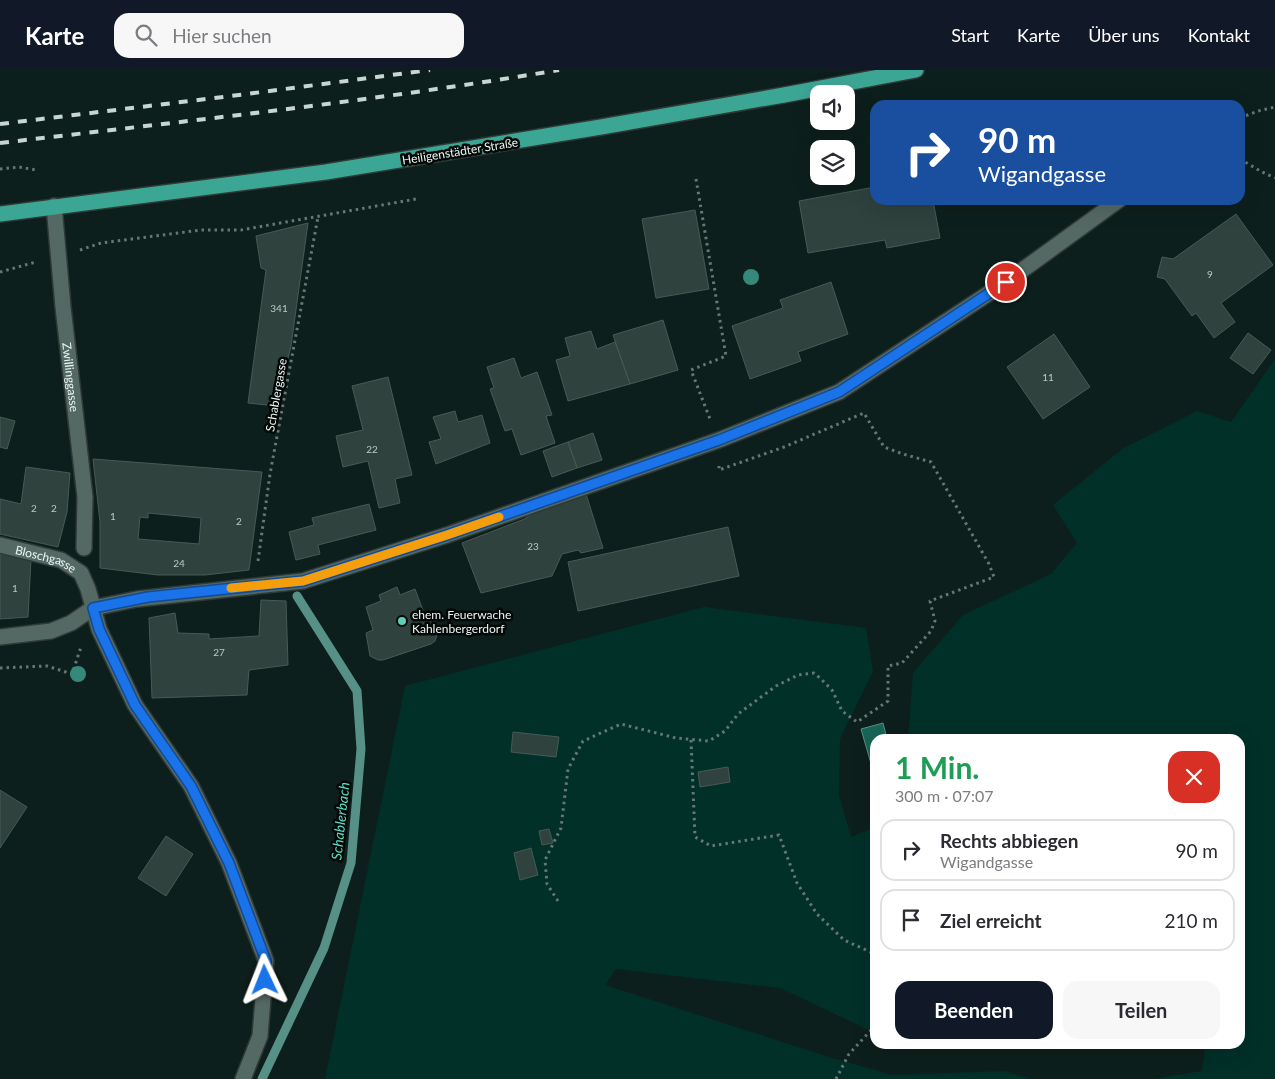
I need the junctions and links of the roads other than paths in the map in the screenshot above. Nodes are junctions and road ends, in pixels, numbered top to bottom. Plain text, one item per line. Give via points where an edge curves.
1 (916, 70) edge
2 (1112, 205) edge
3 (54, 206) junction
4 (0, 214) edge
5 (0, 545) edge
6 (84, 548) dead end
7 (93, 608) junction
8 (0, 637) edge
9 (244, 1079) edge

1 - 3 main road, Heiligenstädter Straße via 398,161
2 - 7 street via 1006,282 839,392 719,440 447,535 303,581 136,599
3 - 4 main road, Heiligenstädter Straße
3 - 6 street, Zwillinggasse via 85,497
5 - 7 street, Bloschgasse via 61,560 71,566 81,573
7 - 8 street via 71,623 51,631
7 - 9 street, Bloschgasse via 99,629 135,705 191,786 229,863 266,961 260,1036

